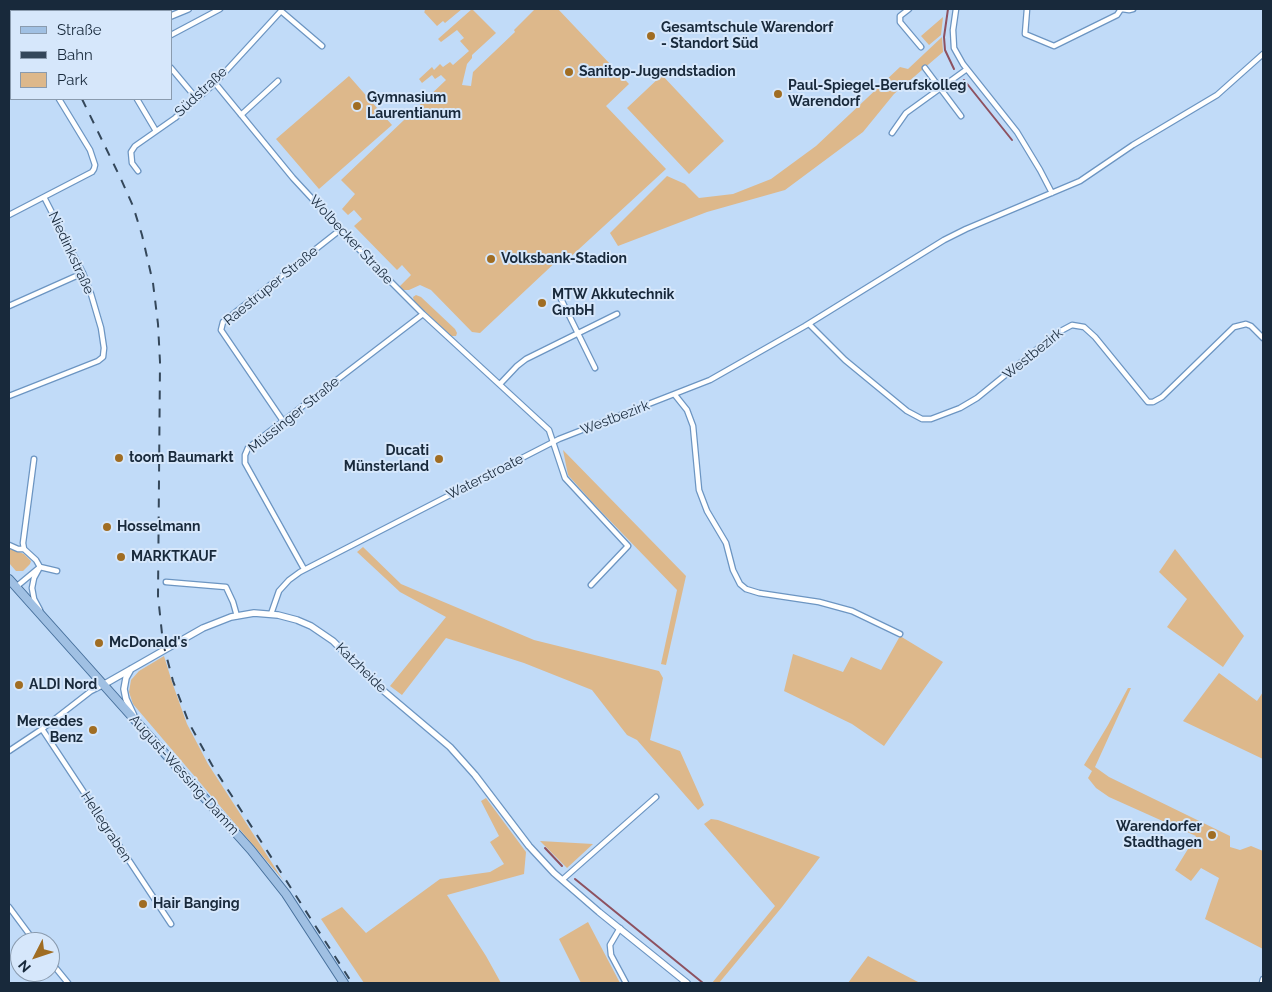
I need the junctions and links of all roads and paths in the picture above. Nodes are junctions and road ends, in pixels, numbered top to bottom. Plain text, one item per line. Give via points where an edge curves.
1 (188, 9) edge
2 (220, 9) edge
3 (909, 9) edge
4 (956, 9) edge
5 (1027, 9) edge
6 (1122, 9) edge
7 (1133, 9) edge
8 (172, 16) edge
9 (172, 34) edge
10 (322, 46) dead end
11 (921, 47) dead end
12 (1263, 54) edge
13 (925, 68) dead end
14 (172, 69) edge
15 (967, 70) junction
16 (278, 81) dead end
17 (215, 83) junction
18 (940, 89) junction
19 (197, 99) junction
20 (60, 100) edge
21 (139, 100) edge
22 (241, 114) junction
23 (961, 116) dead end
24 (156, 131) junction
25 (892, 133) dead end
26 (138, 171) dead end
27 (1052, 193) junction
28 (44, 197) junction
29 (9, 215) edge
30 (340, 230) junction
31 (83, 273) junction
32 (561, 299) dead end
33 (9, 306) edge
34 (423, 314) junction
35 (617, 314) dead end
36 (809, 324) junction
37 (579, 333) junction
38 (1263, 338) edge
39 (596, 368) dead end
40 (500, 384) junction
41 (675, 395) junction
42 (9, 396) edge
43 (283, 421) junction
44 (554, 442) junction
45 (34, 459) dead end
46 (9, 545) edge
47 (24, 549) junction
48 (40, 567) junction
49 (57, 570) dead end
50 (304, 570) junction
51 (9, 579) edge
52 (166, 582) dead end
53 (591, 586) dead end
54 (16, 587) junction
55 (271, 614) junction
56 (237, 616) junction
57 (49, 624) junction
58 (900, 634) dead end
59 (133, 667) junction
60 (103, 685) junction
61 (138, 724) junction
62 (42, 729) junction
63 (9, 751) edge
64 (656, 797) dead end
65 (562, 880) junction
66 (9, 907) edge
67 (171, 924) dead end
68 (620, 928) junction
69 (28, 932) edge
70 (60, 973) edge
71 (1263, 980) edge
72 (68, 983) edge
73 (344, 983) edge
74 (626, 983) edge
75 (688, 983) edge
76 (1262, 983) edge

1 - 8 street
2 - 9 street
3 - 11 street via 900,16 900,22
4 - 15 street via 952,30 954,48
5 - 6 street via 1025,34 1054,46 1117,15
6 - 7 street
10 - 17 street, Südstraße via 281,11
12 - 27 street, Westbezirk via 1204,104 1133,145 1080,182
13 - 18 street
14 - 19 street
15 - 18 street
15 - 27 street via 1017,132
16 - 22 street
17 - 19 street, Südstraße
17 - 22 street, Wolbecker Straße
18 - 23 street
18 - 25 street via 906,114
19 - 24 street, Südstraße
20 - 28 street via 82,136 95,167 92,172
21 - 24 street
22 - 30 street, Wolbecker Straße
24 - 26 street, Südstraße via 131,152 132,163
27 - 36 street, Westbezirk via 944,240
28 - 29 street
28 - 31 street, Niedinkstraße
30 - 34 street, Wolbecker Straße
30 - 43 street, Raestruper Straße via 222,322 221,330
31 - 33 street
31 - 42 street, Niedinkstraße via 101,328 103,357
32 - 37 street
34 - 40 street, Wolbecker Straße
34 - 43 street, Müssinger Straße
35 - 37 street
36 - 38 street, Westbezirk via 845,360 907,411 922,419 931,419 960,408 977,398 1057,333 1072,326 1084,327 1095,337 1148,402 1162,397 1234,327 1246,324
36 - 41 street, Westbezirk via 710,380
37 - 39 street
37 - 40 street via 520,362
40 - 44 street, Wolbecker Straße via 546,426
41 - 44 street, Westbezirk
41 - 58 street via 687,410 693,426 699,490 726,543 732,570 740,584 759,593 819,602 852,611
43 - 50 street, Müssinger Straße via 248,448 245,463
44 - 50 street, Waterstroate
44 - 53 street via 565,478 628,546
45 - 47 street
46 - 47 street
47 - 48 street
48 - 49 street
48 - 54 street
48 - 57 street via 32,591
50 - 55 street, Waterstroate via 279,591
51 - 54 main road, August-Wessing-Damm
52 - 56 street via 226,587
54 - 57 main road, August-Wessing-Damm
55 - 56 street, Katzheide
55 - 65 street, Katzheide via 297,620 324,634 379,687 443,740 478,779 529,846
56 - 59 street, Katzheide via 210,624
57 - 60 main road, August-Wessing-Damm
59 - 60 street, Katzheide
59 - 61 street via 126,678 124,691
60 - 61 main road, August-Wessing-Damm
60 - 62 street
61 - 73 main road, August-Wessing-Damm via 270,874
62 - 63 street
62 - 67 street, Hellegraben
64 - 65 street
65 - 68 street, Katzheide
66 - 69 street
68 - 74 street via 610,945 611,955
68 - 75 street, Katzheide
70 - 72 street
71 - 76 street

